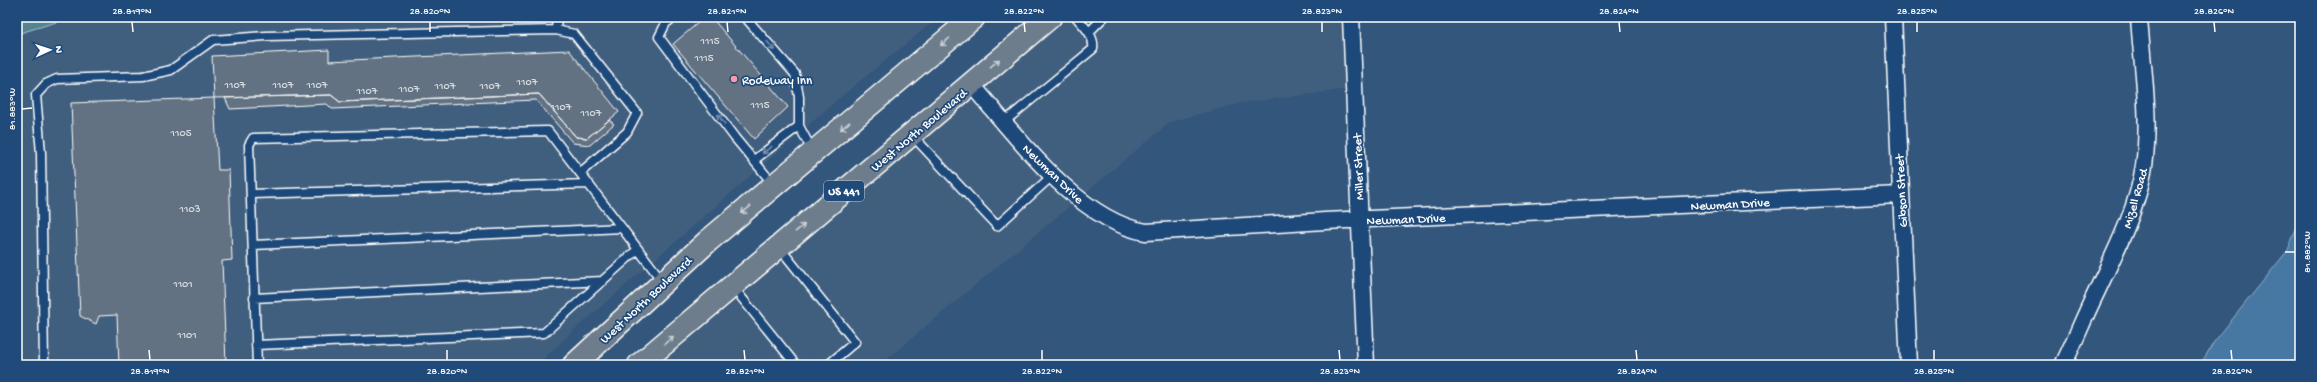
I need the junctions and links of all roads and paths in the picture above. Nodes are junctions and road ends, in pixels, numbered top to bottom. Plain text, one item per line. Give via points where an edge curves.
1 (557, 17) edge
2 (675, 17) edge
3 (974, 17) edge
4 (1050, 17) edge
5 (1076, 17) edge
6 (1104, 17) edge
7 (1351, 17) edge
8 (1892, 17) edge
9 (2139, 17) edge
10 (750, 19) edge
11 (556, 30) junction
12 (1089, 32) junction
13 (971, 84) junction
14 (1004, 122) junction
15 (799, 126) junction
16 (911, 134) junction
17 (813, 153) junction
18 (754, 160) junction
19 (580, 173) junction
20 (1053, 175) junction
21 (589, 184) junction
22 (774, 185) junction
23 (251, 194) junction
24 (1900, 195) junction
25 (1359, 220) junction
26 (622, 228) junction
27 (253, 245) junction
28 (779, 246) junction
29 (638, 249) junction
30 (603, 281) junction
31 (663, 282) junction
32 (732, 286) junction
33 (254, 298) junction
34 (256, 345) junction
35 (44, 365) edge
36 (257, 365) edge
37 (574, 365) edge
38 (639, 365) edge
39 (796, 365) edge
40 (828, 365) edge
41 (1366, 365) edge
42 (1909, 365) edge
43 (2063, 365) edge

1 - 11 lane
18 -> 2 lane via 660,37 666,23
3 -> 17 main road, West North Boulevard
13 -> 4 main road, West North Boulevard / US 441
5 - 12 lane
6 - 12 lane
7 - 25 street, Miller Street
8 - 24 street, Gibson Street
9 - 43 street, Mizell Road via 2146,107 2144,167 2131,215 2118,249
10 -> 15 lane via 795,74 799,97
11 - 19 lane via 574,34 637,113 627,132
11 - 35 lane via 266,36 213,40 171,70 143,76 57,79 46,84 36,95 41,153
12 - 14 lane via 1094,43 1093,48
13 - 14 street, Newman Drive
13 - 16 main road, West North Boulevard / US 441
14 - 20 street, Newman Drive
15 - 17 lane
15 -> 18 lane
16 - 20 lane via 997,226
28 -> 16 main road, West North Boulevard / US 441
17 - 22 main road, West North Boulevard
18 - 22 lane
19 - 21 lane
19 - 23 lane via 548,131 253,138 249,145
20 - 25 street, Newman Drive via 1083,202 1114,223 1146,232
21 - 23 lane
21 - 26 lane
22 -> 31 main road, West North Boulevard
23 - 27 lane
24 - 25 street, Newman Drive
24 - 42 street, Gibson Street
25 - 41 street, Miller Street
26 - 27 lane
26 - 29 lane
27 - 33 lane
28 - 32 main road, West North Boulevard / US 441
28 - 40 lane via 855,342
29 - 30 lane
29 - 31 lane
30 - 33 lane
30 - 34 lane via 544,333
31 - 37 main road, West North Boulevard
38 -> 32 main road, West North Boulevard / US 441
32 - 39 lane
33 - 34 lane
34 - 36 lane

